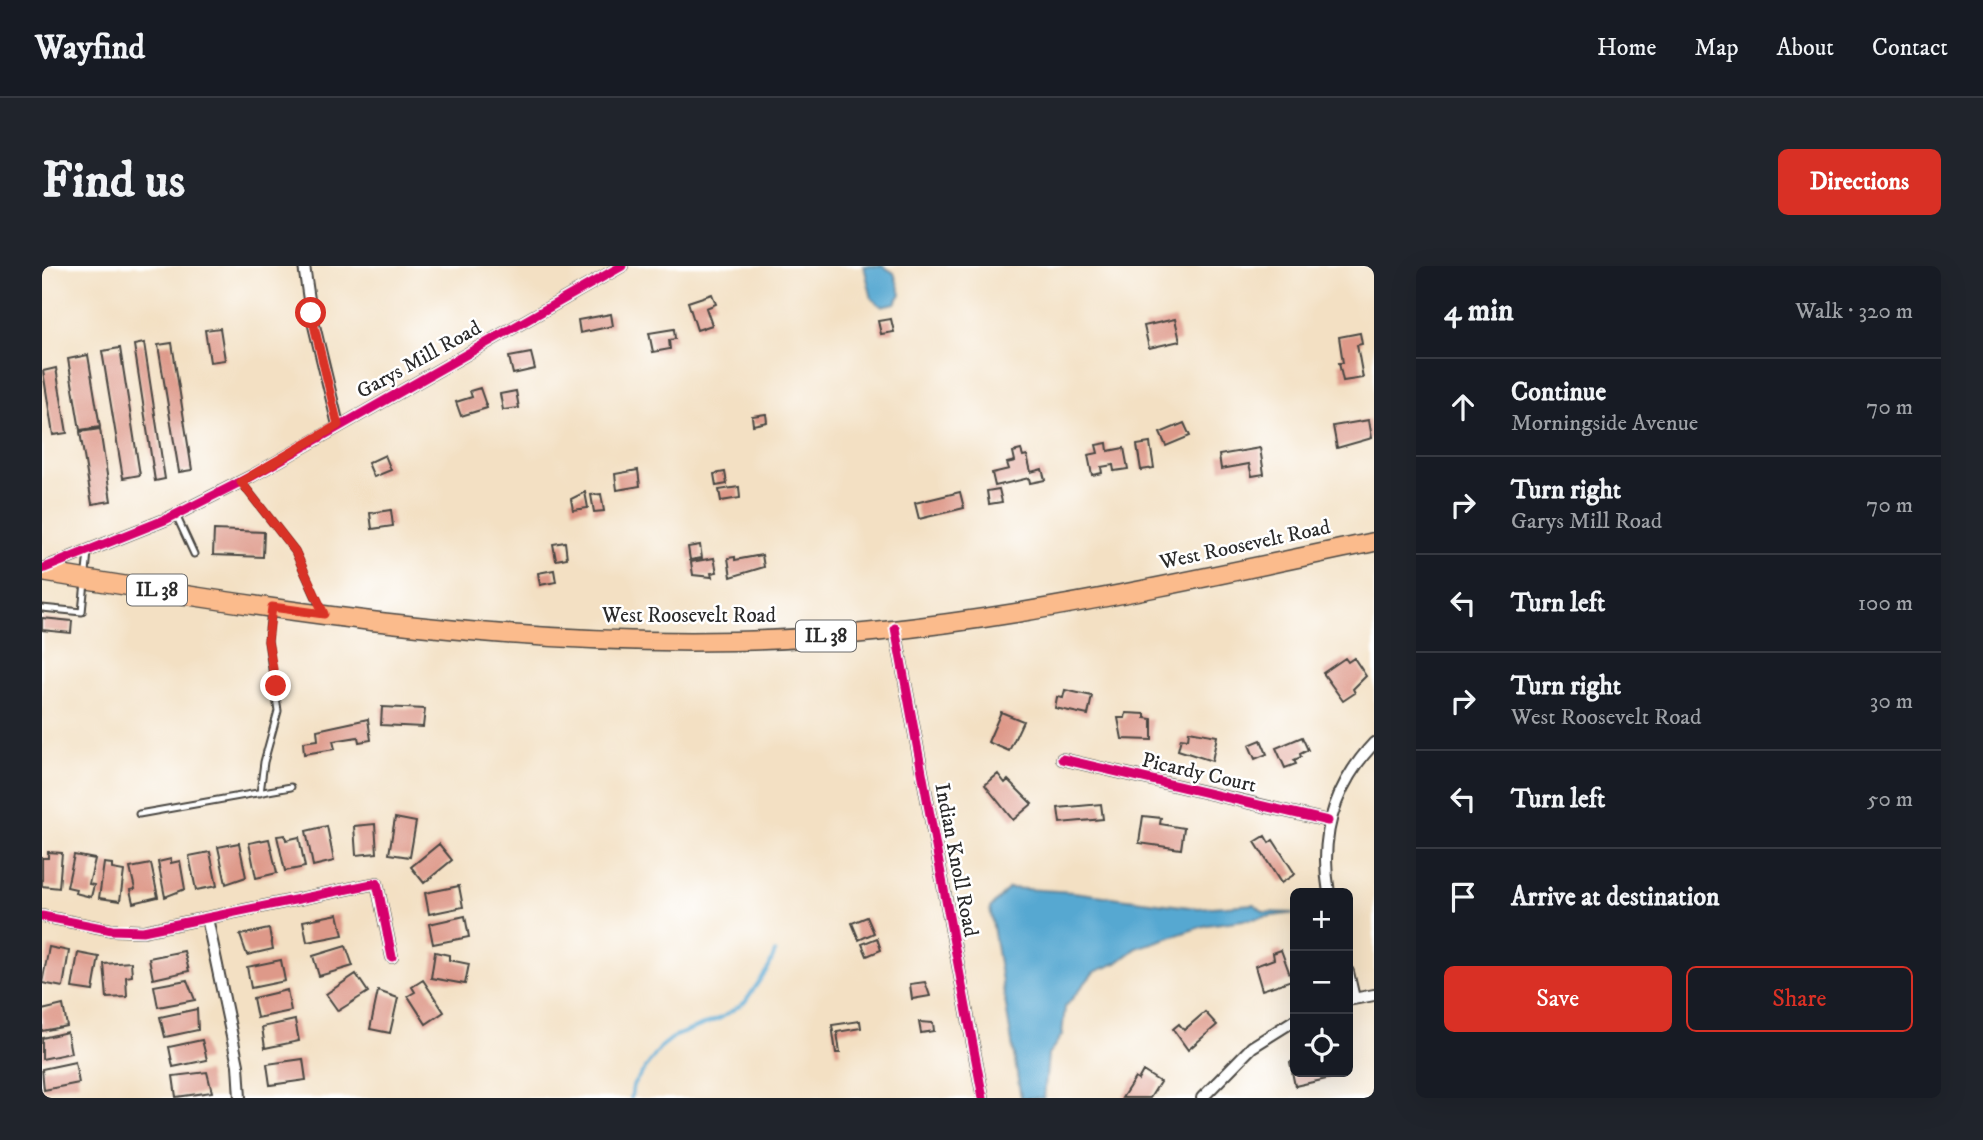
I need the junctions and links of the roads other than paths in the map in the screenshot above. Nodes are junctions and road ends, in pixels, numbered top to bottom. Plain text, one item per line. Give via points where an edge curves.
1 (304, 266) edge
2 (622, 266) edge
3 (338, 425) junction
4 (241, 482) junction
5 (176, 515) junction
6 (1374, 542) edge
7 (88, 552) junction
8 (194, 554) dead end
9 (42, 570) edge
10 (86, 579) junction
11 (272, 607) junction
12 (42, 608) edge
13 (324, 614) junction
14 (895, 628) junction
15 (1374, 744) edge
16 (1062, 759) dead end
17 (291, 787) dead end
18 (260, 793) junction
19 (139, 814) dead end
20 (1328, 821) junction
21 (1328, 888) edge
22 (42, 916) edge
23 (207, 918) junction
24 (392, 957) dead end
25 (1374, 995) edge
26 (1353, 999) edge
27 (1290, 1023) edge
28 (240, 1098) edge
29 (984, 1098) edge
30 (1202, 1098) edge

1 - 3 street
2 - 3 street, Garys Mill Road
3 - 4 street, Garys Mill Road
4 - 5 street, Garys Mill Road
4 - 13 lane via 295,551
5 - 7 street, Garys Mill Road
5 - 8 lane
6 - 14 main road, West Roosevelt Road / IL 38 via 1051,608
7 - 9 street, Garys Mill Road
7 - 10 lane
9 - 10 main road, West Roosevelt Road / IL 38
10 - 11 main road, West Roosevelt Road / IL 38
10 - 12 lane via 82,612
11 - 13 main road, West Roosevelt Road / IL 38
11 - 18 lane via 268,641 278,711
13 - 14 main road, West Roosevelt Road / IL 38 via 519,636 611,640 733,641
14 - 29 street, Indian Knoll Road
15 - 20 street via 1356,764
16 - 20 street, Picardy Court
17 - 18 lane
18 - 19 lane
20 - 21 street
22 - 23 street via 129,932
23 - 24 street via 377,883
23 - 28 street via 238,1065
25 - 26 street
27 - 30 street via 1252,1047

